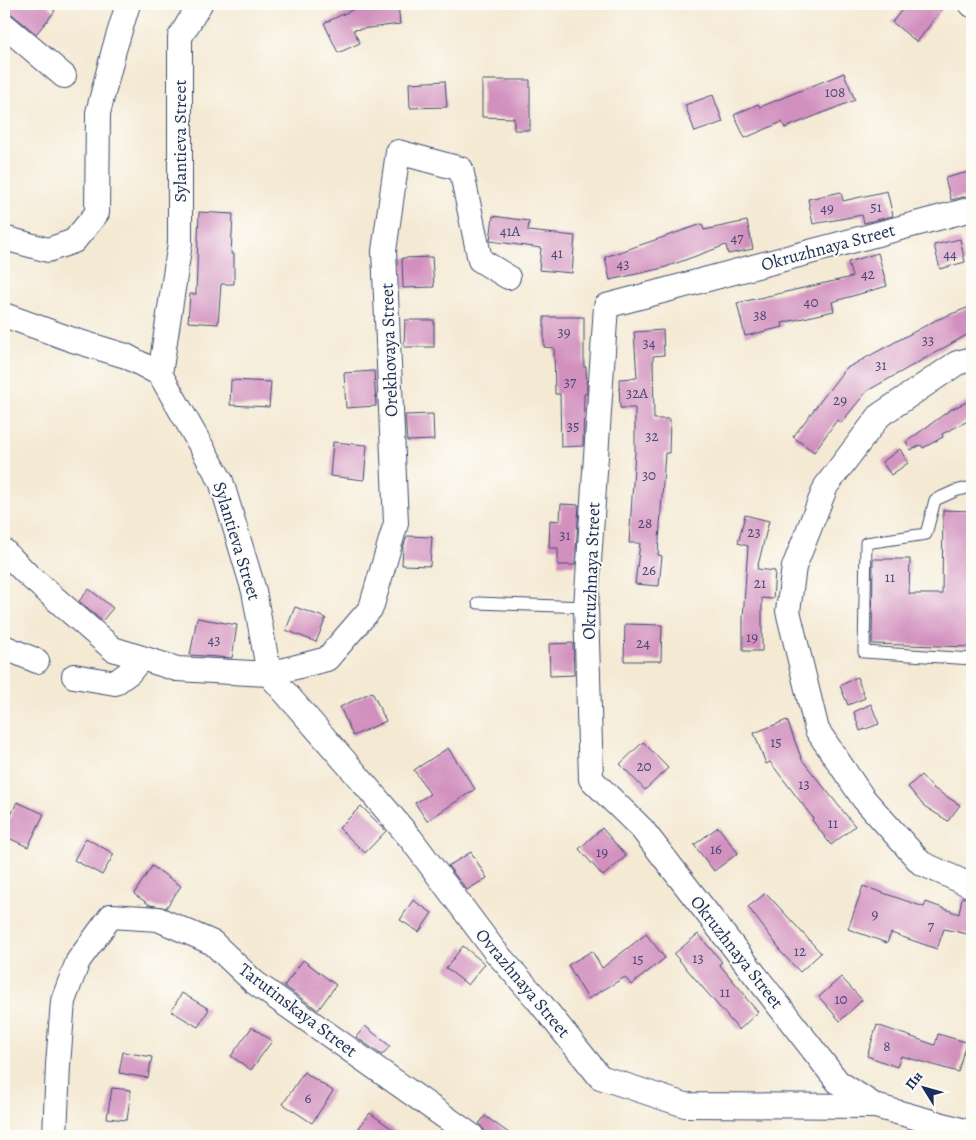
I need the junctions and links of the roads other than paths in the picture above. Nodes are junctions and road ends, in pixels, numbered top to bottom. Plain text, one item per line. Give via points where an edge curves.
1 (128, 4) edge
2 (200, 4) edge
3 (4, 26) edge
4 (64, 76) dead end
5 (972, 209) edge
6 (4, 238) edge
7 (508, 277) dead end
8 (4, 316) edge
9 (972, 359) edge
10 (160, 374) junction
11 (972, 487) edge
12 (4, 551) edge
13 (478, 603) dead end
14 (586, 607) junction
15 (4, 647) edge
16 (141, 658) junction
17 (972, 659) edge
18 (37, 661) dead end
19 (268, 674) junction
20 (74, 676) dead end
21 (972, 886) edge
22 (876, 1106) junction
23 (972, 1133) edge
24 (55, 1136) edge
25 (472, 1136) edge

1 - 6 street via 98,113 97,213 74,241 48,250
2 - 10 street, Sylantieva Street via 180,36 180,242
3 - 4 street
5 - 14 street, Okruzhnaya Street via 606,306
7 - 19 street, Orekhovaya Street via 480,260 460,169 398,152 384,250 396,522 371,608 327,659
8 - 10 street via 126,356
9 - 21 street via 957,363 880,415 826,486 794,567 788,611 817,730 863,798 921,863
10 - 19 street, Sylantieva Street via 221,481 254,592
11 - 17 lane via 935,500 926,534 866,542 864,652
12 - 16 street via 113,649
13 - 14 lane
14 - 22 street, Okruzhnaya Street via 591,779 642,829 838,1082
15 - 18 street
16 - 19 street via 177,669
16 - 20 street via 116,683
19 - 22 street, Ovrazhnaya Street via 411,839 494,950 600,1077 685,1106
22 - 23 street
24 - 25 street, Tarutinskaya Street via 63,1001 78,961 111,916 158,920 213,943 254,982

